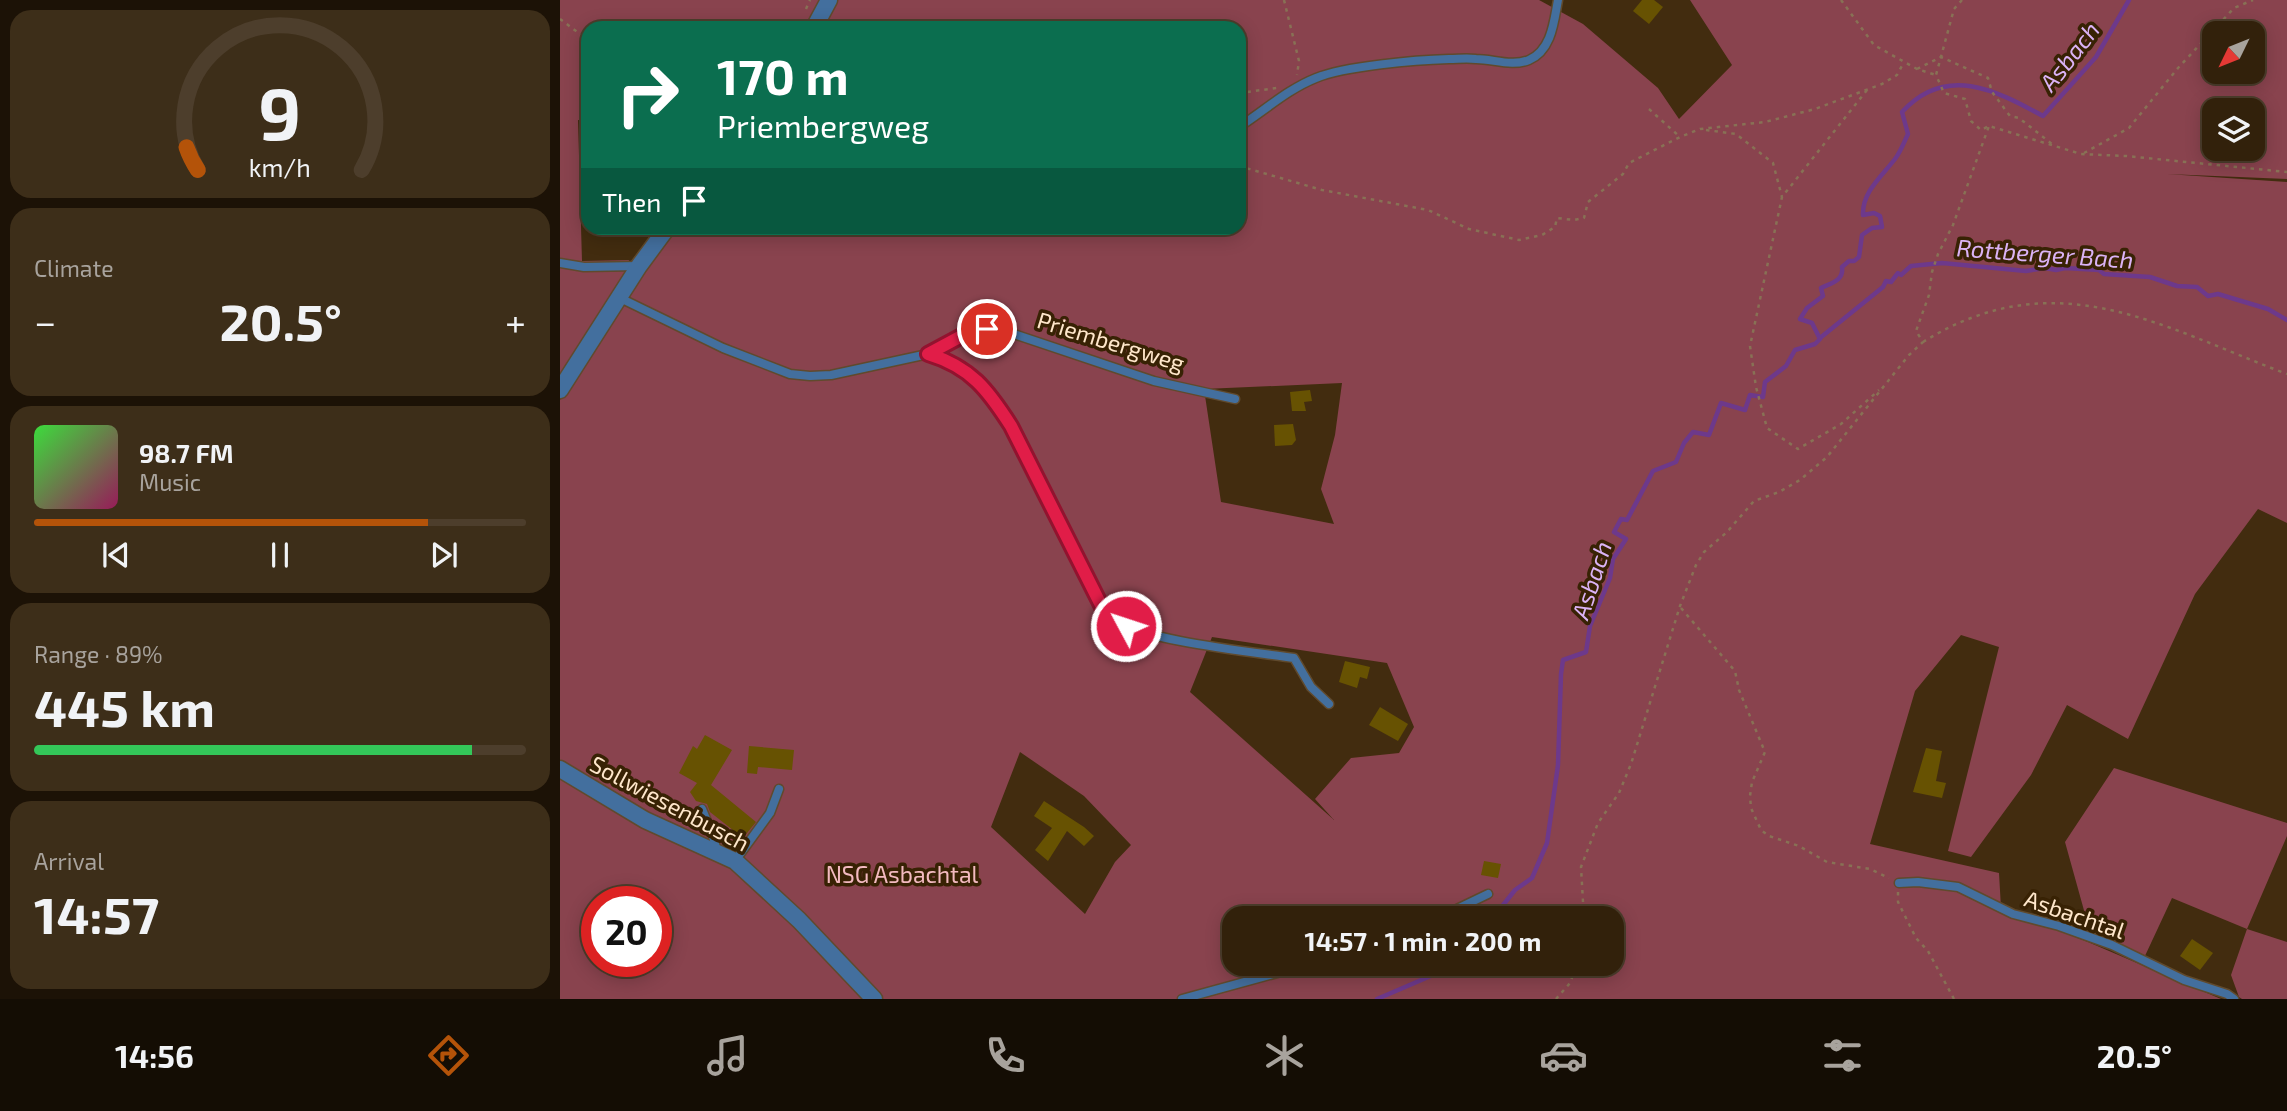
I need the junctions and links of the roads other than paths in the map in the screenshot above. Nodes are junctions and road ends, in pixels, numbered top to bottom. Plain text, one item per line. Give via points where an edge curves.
1 (829, 0) edge
2 (1558, 0) edge
3 (818, 21) edge
4 (1246, 122) edge
5 (662, 235) edge
6 (560, 263) edge
7 (639, 266) junction
8 (621, 298) junction
9 (928, 354) junction
10 (560, 390) edge
11 (1235, 399) dead end
12 (1329, 704) dead end
13 (560, 768) edge
14 (779, 789) dead end
15 (702, 809) dead end
16 (717, 852) junction
17 (736, 861) junction
18 (1899, 883) road end
19 (1488, 894) dead end
20 (1463, 906) edge
21 (1266, 976) edge
22 (874, 999) edge
23 (1182, 999) edge
24 (2234, 999) edge

1 - 3 street
2 - 4 lane via 1547,43 1525,61 1477,58 1352,70 1317,78
5 - 7 street
6 - 7 lane
7 - 8 street
8 - 9 lane, Priembergweg via 723,348 790,374 831,375
8 - 10 street
9 - 11 lane, Priembergweg via 969,332 1005,331 1154,381
9 - 12 lane via 964,370 995,402 1096,598 1114,620 1148,633 1294,658 1311,687
13 - 16 street, Sollwiesenbusch via 645,820
14 - 17 lane via 770,813
15 - 16 lane
16 - 17 street, Sollwiesenbusch
17 - 22 street, Sollwiesenbusch
18 - 24 lane, Asbachtal via 1958,887 2013,914 2112,945
19 - 20 lane
21 - 23 lane

